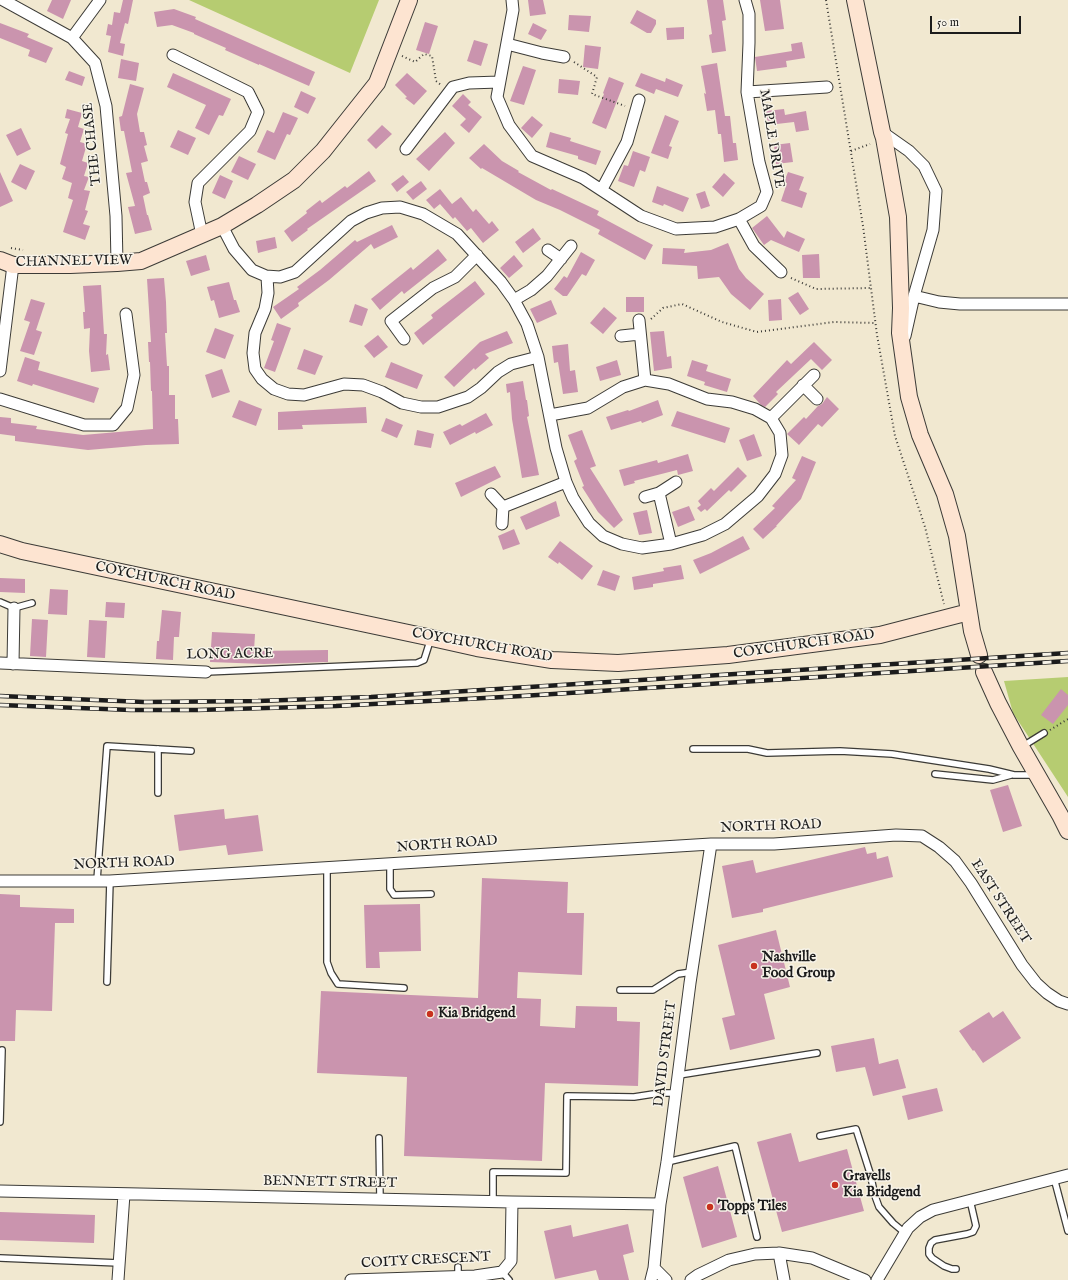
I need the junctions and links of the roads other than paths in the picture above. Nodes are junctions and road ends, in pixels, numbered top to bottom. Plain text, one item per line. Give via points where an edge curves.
1 (3, 0) edge
2 (100, 0) edge
3 (409, 0) edge
4 (512, 0) edge
5 (745, 0) edge
6 (855, 0) edge
7 (72, 38) junction
8 (507, 44) junction
9 (173, 55) dead end
10 (564, 57) road end
11 (499, 82) junction
12 (827, 87) dead end
13 (747, 92) junction
14 (638, 105) road end
15 (883, 135) junction
16 (406, 149) dead end
17 (602, 189) junction
18 (739, 220) junction
19 (222, 226) junction
20 (202, 235) junction
21 (571, 246) dead end
22 (548, 250) dead end
23 (477, 255) junction
24 (7, 258) edge
25 (561, 259) junction
26 (117, 263) junction
27 (781, 272) road end
28 (267, 276) junction
29 (914, 296) junction
30 (514, 300) junction
31 (1068, 304) edge
32 (126, 314) dead end
33 (621, 336) dead end
34 (404, 339) dead end
35 (902, 348) junction
36 (538, 356) junction
37 (0, 371) edge
38 (814, 375) dead end
39 (645, 380) junction
40 (803, 386) junction
41 (0, 399) edge
42 (817, 399) dead end
43 (550, 415) junction
44 (770, 418) junction
45 (566, 482) junction
46 (676, 482) dead end
47 (659, 493) junction
48 (491, 494) dead end
49 (645, 497) dead end
50 (503, 507) junction
51 (502, 524) dead end
52 (0, 544) edge
53 (671, 544) junction
54 (0, 602) edge
55 (32, 603) dead end
56 (14, 608) junction
57 (970, 612) junction
58 (432, 638) junction
59 (979, 655) dead end
60 (0, 663) edge
61 (13, 664) junction
62 (206, 672) joint
63 (984, 672) dead end
64 (1044, 733) road end
65 (1021, 747) junction
66 (158, 749) junction
67 (693, 749) dead end
68 (191, 751) dead end
69 (935, 774) dead end
70 (1014, 775) junction
71 (1037, 775) junction
72 (158, 793) dead end
73 (1068, 831) edge
74 (896, 835) joint
75 (711, 844) junction
76 (390, 864) junction
77 (328, 868) junction
78 (97, 880) junction
79 (0, 881) edge
80 (110, 881) junction
81 (431, 894) dead end
82 (692, 972) junction
83 (108, 982) dead end
84 (404, 988) dead end
85 (620, 990) dead end
86 (1065, 1002) edge
87 (2, 1050) dead end
88 (817, 1053) dead end
89 (678, 1076) junction
90 (676, 1093) junction
91 (0, 1122) edge
92 (820, 1136) dead end
93 (379, 1138) dead end
94 (667, 1162) junction
95 (1068, 1175) edge
96 (1054, 1178) junction
97 (0, 1190) edge
98 (124, 1194) junction
99 (380, 1199) junction
100 (970, 1200) junction
101 (494, 1202) junction
102 (512, 1202) junction
103 (660, 1204) junction
104 (1068, 1231) edge
105 (905, 1233) junction
106 (757, 1237) dead end
107 (779, 1253) junction
108 (0, 1258) edge
109 (119, 1263) junction
110 (654, 1268) junction
111 (956, 1269) dead end
112 (506, 1276) edge
113 (414, 1279) edge
114 (118, 1280) edge
115 (351, 1280) edge
116 (651, 1280) edge
117 (666, 1280) edge
118 (691, 1280) edge
119 (784, 1280) edge
120 (865, 1280) edge
121 (877, 1280) edge

1 - 7 street, THE CHASE
2 - 7 street
3 - 19 main road, CHANNEL VIEW via 377,83 323,151 294,180
4 - 8 street, MAPLE DRIVE via 513,10
5 - 13 street, MAPLE DRIVE via 749,14
6 - 15 main road
7 - 26 street, THE CHASE via 95,63 106,106 116,216
8 - 10 street
8 - 11 street, MAPLE DRIVE
9 - 20 street via 248,92 258,112 250,131 198,183 195,202
11 - 16 street via 469,83 453,87
11 - 17 street, MAPLE DRIVE via 497,97 500,105 510,125 532,156 584,178
12 - 13 street
13 - 18 street, MAPLE DRIVE via 767,192 761,206
14 - 17 street via 626,142
15 - 29 street via 909,151 924,166 936,191 933,230
15 - 35 main road via 898,217
17 - 18 street, MAPLE DRIVE via 641,216 676,229 715,227
18 - 27 street via 754,246
19 - 20 main road, CHANNEL VIEW
19 - 28 street via 234,248 252,270
20 - 26 main road, CHANNEL VIEW via 141,261
21 - 25 street
22 - 25 street
23 - 28 street via 457,234 423,214 400,207 382,208 351,221 295,272 280,277
23 - 30 street
23 - 34 street via 456,277 433,288 391,321
24 - 26 main road, CHANNEL VIEW via 70,265
24 - 37 street
25 - 30 street via 531,290
28 - 36 street via 268,293 265,309 255,333 252,353 255,368 262,379 274,389 288,394 304,395 344,384 363,385 402,403 422,407 438,406 468,397 511,364
29 - 31 street via 960,304
29 - 35 street
30 - 36 street via 527,324
32 - 41 street via 134,375 126,408 113,425 84,425
33 - 39 street via 640,327
35 - 57 main road via 909,397 920,435 945,494 957,536
36 - 43 street
38 - 40 street
39 - 43 street via 623,386 588,408
39 - 44 street via 669,384 707,399 732,402 755,409
40 - 42 street
40 - 44 street
43 - 45 street
44 - 53 street via 780,433 782,455 775,474 758,496 725,524 703,535
45 - 50 street
45 - 53 street via 589,524 603,536 622,544 642,548
46 - 47 street
47 - 49 street
47 - 53 street
48 - 50 street
50 - 51 street
52 - 58 main road, COYCHURCH ROAD
54 - 56 lane
55 - 56 lane
56 - 61 street
57 - 58 main road, COYCHURCH ROAD via 880,635 728,655 618,663 552,660
57 - 59 main road
58 - 62 lane, LONG ACRE via 424,660 417,663
60 - 61 street, LONG ACRE
61 - 62 street, LONG ACRE
63 - 65 main road
64 - 65 lane
65 - 71 main road
66 - 68 lane
66 - 72 lane
66 - 78 lane via 107,746
67 - 70 lane via 767,753 840,751 892,754
69 - 70 lane via 982,780
70 - 71 lane
71 - 73 main road
74 - 75 street, NORTH ROAD via 774,844
74 - 86 street, EAST STREET via 922,836 955,861 1036,983 1047,993
75 - 76 street, NORTH ROAD
75 - 82 street, DAVID STREET
76 - 77 street, NORTH ROAD
76 - 81 lane via 390,889 394,895
77 - 80 street, NORTH ROAD
77 - 84 lane via 327,950 331,973 338,984
78 - 79 street, NORTH ROAD
78 - 80 street, NORTH ROAD
80 - 83 lane
82 - 85 lane via 678,974 653,990
82 - 89 street, DAVID STREET
87 - 91 lane
88 - 89 lane
89 - 90 street, DAVID STREET
90 - 94 street, DAVID STREET
90 - 101 lane via 634,1097 567,1096 566,1173 493,1172
92 - 105 lane via 856,1129 879,1207
93 - 99 lane
94 - 103 street, DAVID STREET
94 - 106 lane via 735,1146
95 - 96 street
96 - 100 street
96 - 104 lane
97 - 98 street, BENNETT STREET
98 - 99 street, BENNETT STREET
98 - 109 street
99 - 101 street, BENNETT STREET
100 - 105 street via 934,1210 920,1217
100 - 111 lane via 976,1226 973,1232 935,1240 929,1248 932,1258 944,1266
101 - 102 street, BENNETT STREET
102 - 103 street, BENNETT STREET
102 - 112 street, COITY CRESCENT via 511,1261
103 - 110 street, DAVID STREET
105 - 121 street
107 - 118 street via 755,1254 729,1260
107 - 119 street
107 - 120 street via 812,1258
108 - 109 lane
109 - 114 street
110 - 116 street, DAVID STREET
110 - 117 street
112 - 113 street, COITY CRESCENT via 475,1276 458,1272
113 - 115 street, COITY CRESCENT

